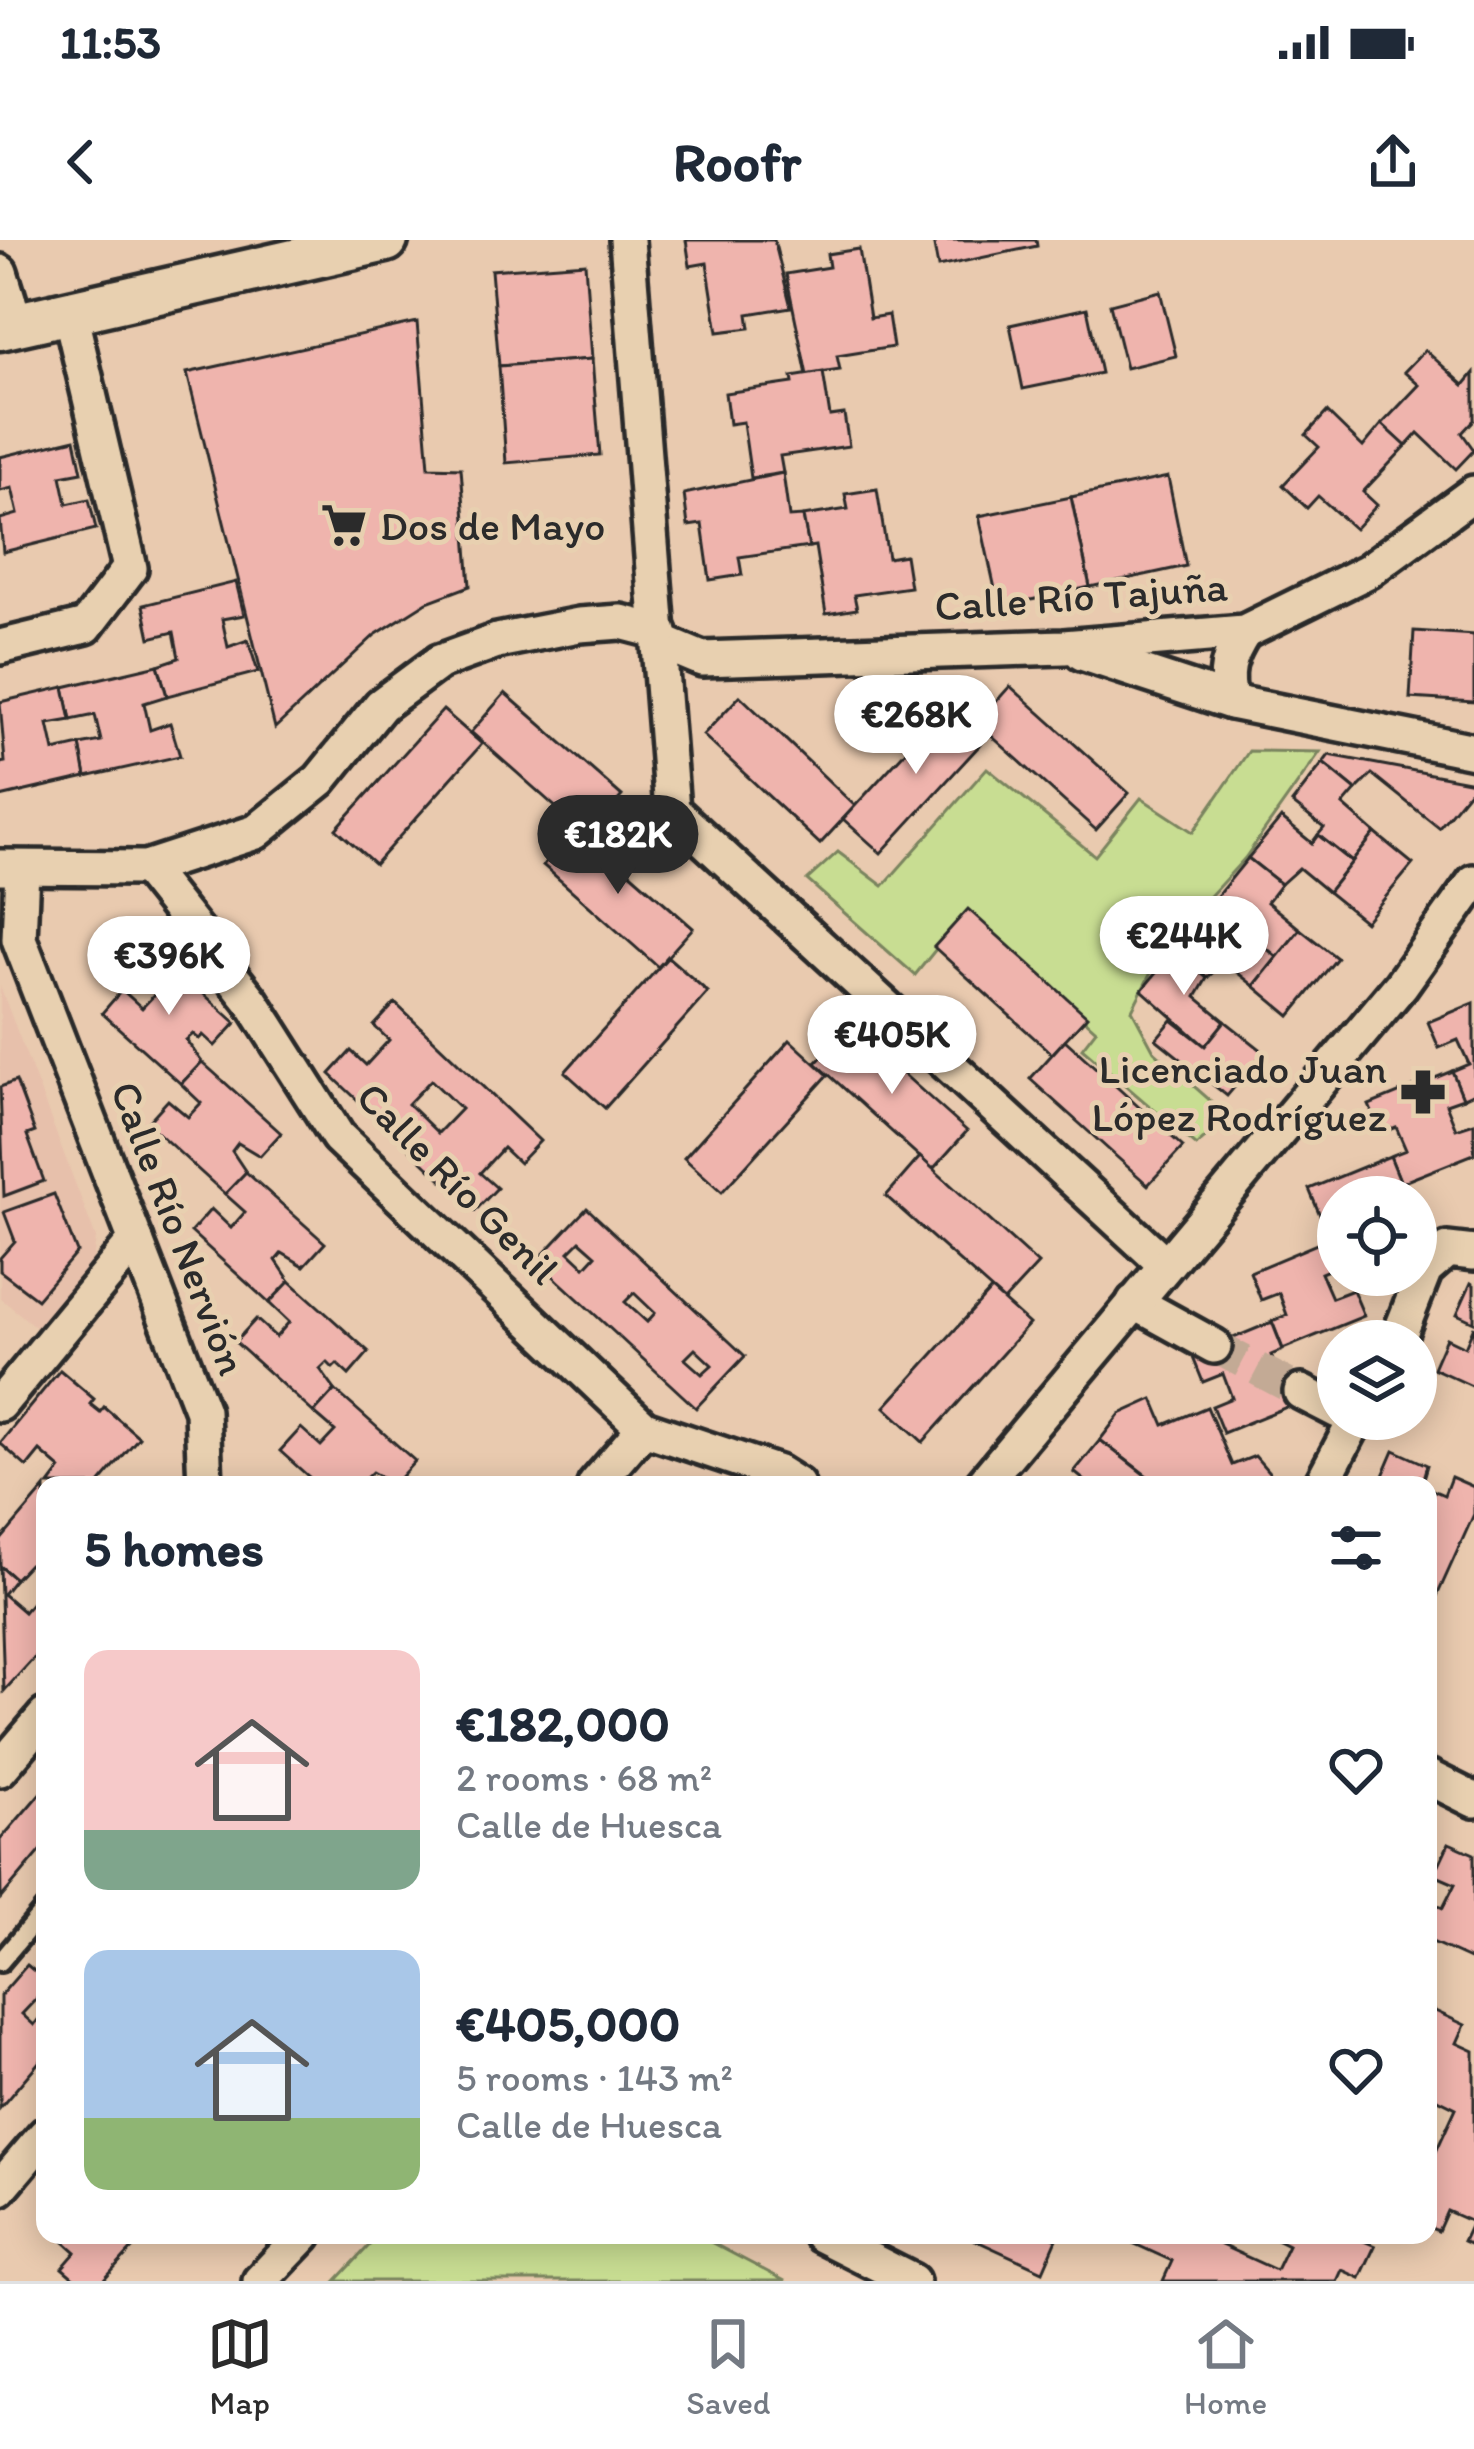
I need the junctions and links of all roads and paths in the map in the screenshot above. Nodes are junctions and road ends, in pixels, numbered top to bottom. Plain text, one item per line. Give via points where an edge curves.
1 (386, 240) edge
2 (627, 240) edge
3 (0, 272) edge
4 (70, 313) junction
5 (8, 326) edge
6 (1474, 494) edge
7 (1244, 632) junction
8 (660, 637) junction
9 (0, 646) edge
10 (1064, 647) junction
11 (1232, 702) junction
12 (1474, 751) edge
13 (11, 868) edge
14 (146, 868) junction
15 (1474, 882) edge
16 (136, 1240) junction
17 (1474, 1252) edge
18 (1165, 1264) junction
19 (1134, 1302) junction
20 (1405, 1320) edge
21 (1214, 1346) tunnel mouth
22 (1301, 1392) tunnel mouth
23 (1317, 1400) edge
24 (0, 1404) edge
25 (644, 1428) junction
26 (1345, 1440) edge
27 (205, 1476) edge
28 (603, 1476) edge
29 (783, 1476) edge
30 (1002, 1476) edge
31 (1326, 1476) edge
32 (36, 1727) edge
33 (0, 1769) edge
34 (1437, 1782) edge
35 (1474, 1800) edge
36 (36, 1920) edge
37 (0, 1962) edge
38 (36, 2146) edge
39 (0, 2188) edge
40 (295, 2244) edge
41 (839, 2244) edge
42 (260, 2281) edge
43 (912, 2281) edge

1 - 4 street
2 - 8 street
3 - 5 street
4 - 5 street
4 - 9 street via 130,568 86,626
6 - 7 street, Calle Río Tajuña via 1368,572
7 - 10 street, Calle Río Tajuña
7 - 11 street via 1225,679
8 - 10 street, Calle Río Tajuña via 702,659
8 - 14 street, Calle Río Tajuña via 621,622 579,625 497,640 439,662 381,705 320,780 256,832
8 - 18 street via 672,810
10 - 11 street
11 - 12 street
13 - 14 street, Calle Río Tajuña
13 - 16 street, Calle Río Nervión via 19,940
14 - 25 street, Calle Río Genil via 252,1002 338,1137
15 - 18 street via 1401,985
16 - 24 street
16 - 27 street, Calle Río Nervión via 202,1411
17 - 20 street via 1448,1250 1425,1270
18 - 19 street
19 - 21 street
19 - 30 street
22 - 23 street
25 - 28 street
25 - 29 street, Calle Río Genil
26 - 31 street
32 - 33 street
34 - 35 street
36 - 37 lane
38 - 39 street
40 - 42 street
41 - 43 street

